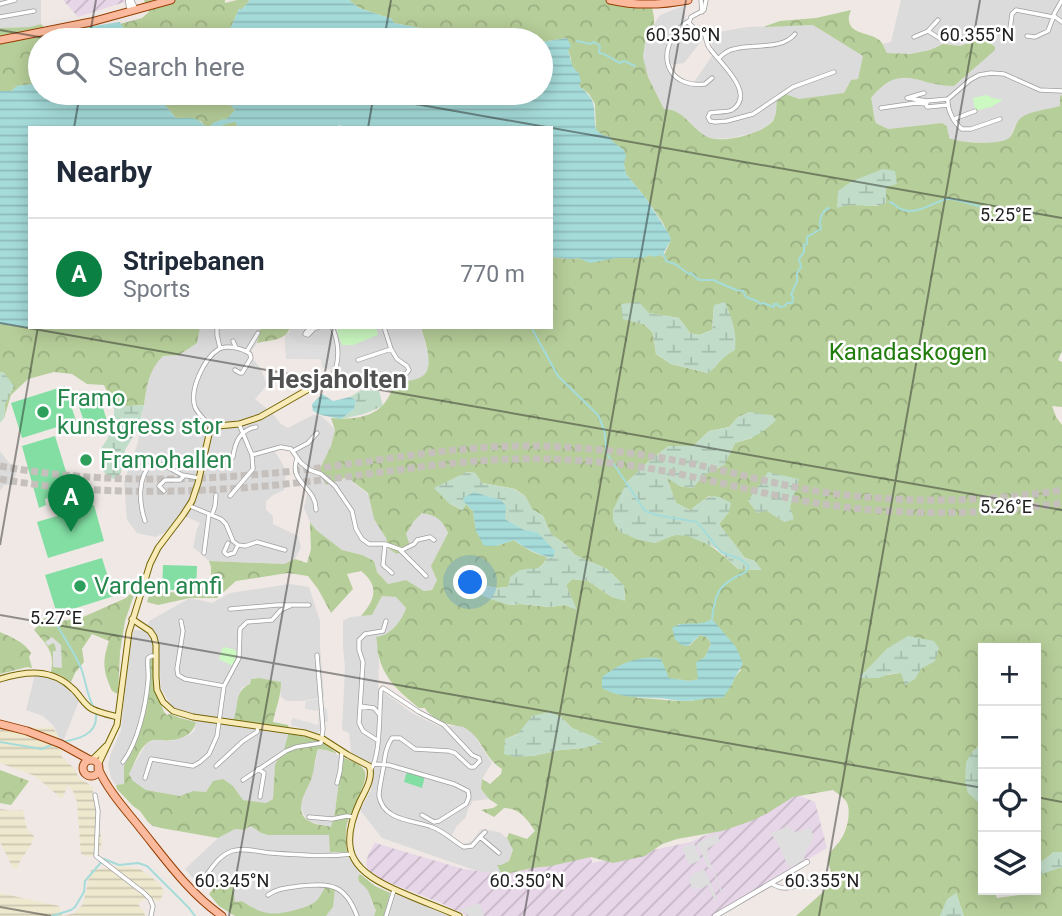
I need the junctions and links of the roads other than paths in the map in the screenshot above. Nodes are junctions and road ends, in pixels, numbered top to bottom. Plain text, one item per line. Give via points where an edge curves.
1 (16, 0) edge
2 (170, 0) edge
3 (610, 0) edge
4 (674, 0) edge
5 (688, 0) edge
6 (701, 0) edge
7 (706, 0) edge
8 (1062, 0) edge
9 (0, 4) edge
10 (653, 4) junction
11 (131, 5) edge
12 (34, 11) dead end
13 (702, 12) junction
14 (0, 17) edge
15 (1054, 17) junction
16 (938, 20) dead end
17 (689, 21) junction
18 (1062, 22) edge
19 (58, 28) edge
20 (928, 32) junction
21 (28, 34) edge
22 (795, 34) dead end
23 (1027, 36) dead end
24 (914, 37) dead end
25 (0, 40) edge
26 (718, 58) junction
27 (834, 72) dead end
28 (712, 78) dead end
29 (1062, 91) edge
30 (924, 93) dead end
31 (948, 102) junction
32 (927, 103) junction
33 (881, 108) dead end
34 (975, 111) dead end
35 (954, 119) junction
36 (1000, 119) dead end
37 (217, 329) edge
38 (333, 329) edge
39 (385, 329) edge
40 (258, 334) dead end
41 (233, 341) dead end
42 (220, 348) junction
43 (236, 348) junction
44 (391, 349) junction
45 (247, 351) junction
46 (358, 360) dead end
47 (235, 370) dead end
48 (336, 379) junction
49 (239, 424) junction
50 (256, 427) dead end
51 (212, 428) junction
52 (242, 433) junction
53 (317, 433) dead end
54 (293, 451) junction
55 (251, 455) junction
56 (233, 457) dead end
57 (297, 459) junction
58 (184, 475) junction
59 (199, 478) junction
60 (164, 491) dead end
61 (216, 495) dead end
62 (230, 496) dead end
63 (190, 506) junction
64 (316, 510) dead end
65 (210, 514) junction
66 (145, 521) dead end
67 (434, 540) dead end
68 (228, 543) dead end
69 (385, 544) junction
70 (238, 545) junction
71 (285, 550) dead end
72 (400, 550) junction
73 (204, 553) dead end
74 (392, 573) dead end
75 (426, 576) dead end
76 (308, 604) dead end
77 (293, 606) junction
78 (230, 609) dead end
79 (133, 616) junction
80 (181, 621) dead end
81 (386, 621) dead end
82 (130, 628) junction
83 (148, 630) junction
84 (317, 655) dead end
85 (156, 656) junction
86 (0, 679) edge
87 (224, 686) junction
88 (360, 706) junction
89 (379, 714) junction
90 (118, 717) junction
91 (219, 721) junction
92 (0, 724) edge
93 (258, 726) junction
94 (323, 739) junction
95 (51, 740) junction
96 (377, 740) junction
97 (342, 752) junction
98 (123, 762) dead end
99 (95, 763) junction
100 (383, 765) junction
101 (216, 766) dead end
102 (373, 766) junction
103 (83, 767) junction
104 (258, 769) junction
105 (89, 776) junction
106 (145, 778) dead end
107 (243, 780) dead end
108 (337, 783) dead end
109 (114, 794) junction
110 (95, 795) dead end
111 (260, 797) dead end
112 (422, 815) dead end
113 (309, 817) dead end
114 (353, 817) junction
115 (485, 832) dead end
116 (480, 837) junction
117 (499, 853) dead end
118 (352, 854) junction
119 (807, 862) dead end
120 (208, 873) dead end
121 (807, 882) dead end
122 (771, 883) junction
123 (394, 890) junction
124 (268, 895) dead end
125 (150, 916) edge
126 (222, 916) edge
127 (357, 916) edge
128 (386, 916) edge
129 (459, 916) edge
130 (715, 916) edge

1 - 9 street
2 - 11 main road
3 - 10 main road
4 - 10 main road
5 - 10 main road
6 - 13 street
7 - 13 street
8 - 15 street
11 - 19 main road
12 - 14 street
13 - 17 street
15 - 18 street
15 - 20 street via 1016,10 1008,34 985,30 962,39 939,38
15 - 23 street via 1048,31
16 - 20 street
17 - 26 street via 705,35
17 - 28 street via 671,41 667,64 690,84 702,85
20 - 24 street
21 - 25 main road
22 - 26 street via 769,45 733,49
26 - 27 street via 740,93 734,108 709,114 715,122 753,114 793,87
29 - 31 street via 1040,90 991,73 970,79
30 - 32 street via 907,98
31 - 32 street via 927,107
31 - 35 street
32 - 33 street
34 - 35 street
35 - 36 street via 965,130
37 - 42 street
38 - 48 street via 338,350
39 - 44 street
40 - 45 street
41 - 43 street
42 - 43 street
42 - 51 street via 200,372 193,398 196,410
43 - 45 street
44 - 46 street
44 - 48 street via 408,366 406,374
45 - 47 street via 251,358 242,373
48 - 49 main road
49 - 51 main road
49 - 52 street
50 - 52 street
51 - 59 main road
52 - 55 street
52 - 56 street via 233,447
53 - 54 street
54 - 55 street via 284,447
54 - 57 street
55 - 62 street via 253,469
57 - 64 street via 297,473 314,496
57 - 69 street via 335,486 352,511 362,539
58 - 59 street
58 - 60 street via 180,480 165,480 159,486
58 - 66 street via 158,463 148,467 141,488
59 - 63 main road
61 - 65 street
63 - 65 street
63 - 79 main road via 152,559
65 - 70 street via 224,522
65 - 73 street
67 - 72 street via 424,537
68 - 70 street via 226,555 234,553
69 - 72 street
69 - 74 street via 383,565
70 - 71 street via 257,542
72 - 75 street
76 - 77 street
77 - 78 street
77 - 87 street via 272,620 242,626 239,658
79 - 82 main road
79 - 83 main road
80 - 87 street via 178,675
81 - 88 street via 383,631 365,634 359,640 363,662
82 - 83 main road
82 - 90 main road
83 - 85 main road via 156,640
84 - 94 street
85 - 91 main road via 156,684 168,707 185,716
85 - 98 street via 148,658 140,722
86 - 90 main road via 28,672 50,675 72,688 91,709
87 - 91 street
88 - 89 street via 374,708
88 - 96 street via 361,729
89 - 96 street
89 - 100 street via 383,688 448,727 480,758 470,767 455,753 415,749 396,737 387,747
90 - 99 main road
91 - 93 main road
91 - 106 street via 215,744 200,762 190,766 151,758
92 - 95 main road
93 - 94 main road
93 - 101 street via 257,732
94 - 97 main road
94 - 104 street via 319,744 293,748
95 - 99 main road
95 - 103 main road
96 - 102 street
97 - 102 main road
97 - 108 street
99 - 103 main road via 85,762
99 - 105 main road via 96,774
99 - 109 main road
100 - 102 street
100 - 112 street via 468,791 466,804 439,821
100 - 116 street via 379,798 387,811 401,820 434,827 464,847
102 - 114 main road
103 - 105 main road
104 - 107 street
104 - 111 street via 264,773
105 - 109 main road
109 - 126 main road via 192,891
110 - 125 street via 96,856 150,899
113 - 114 street
114 - 118 main road
115 - 116 street
116 - 117 street
118 - 120 street via 304,856 237,850 218,859
118 - 123 main road via 368,876
119 - 122 street
121 - 122 street via 789,888
122 - 130 street
123 - 128 street
123 - 129 main road
124 - 127 street via 276,889 333,886 347,896

